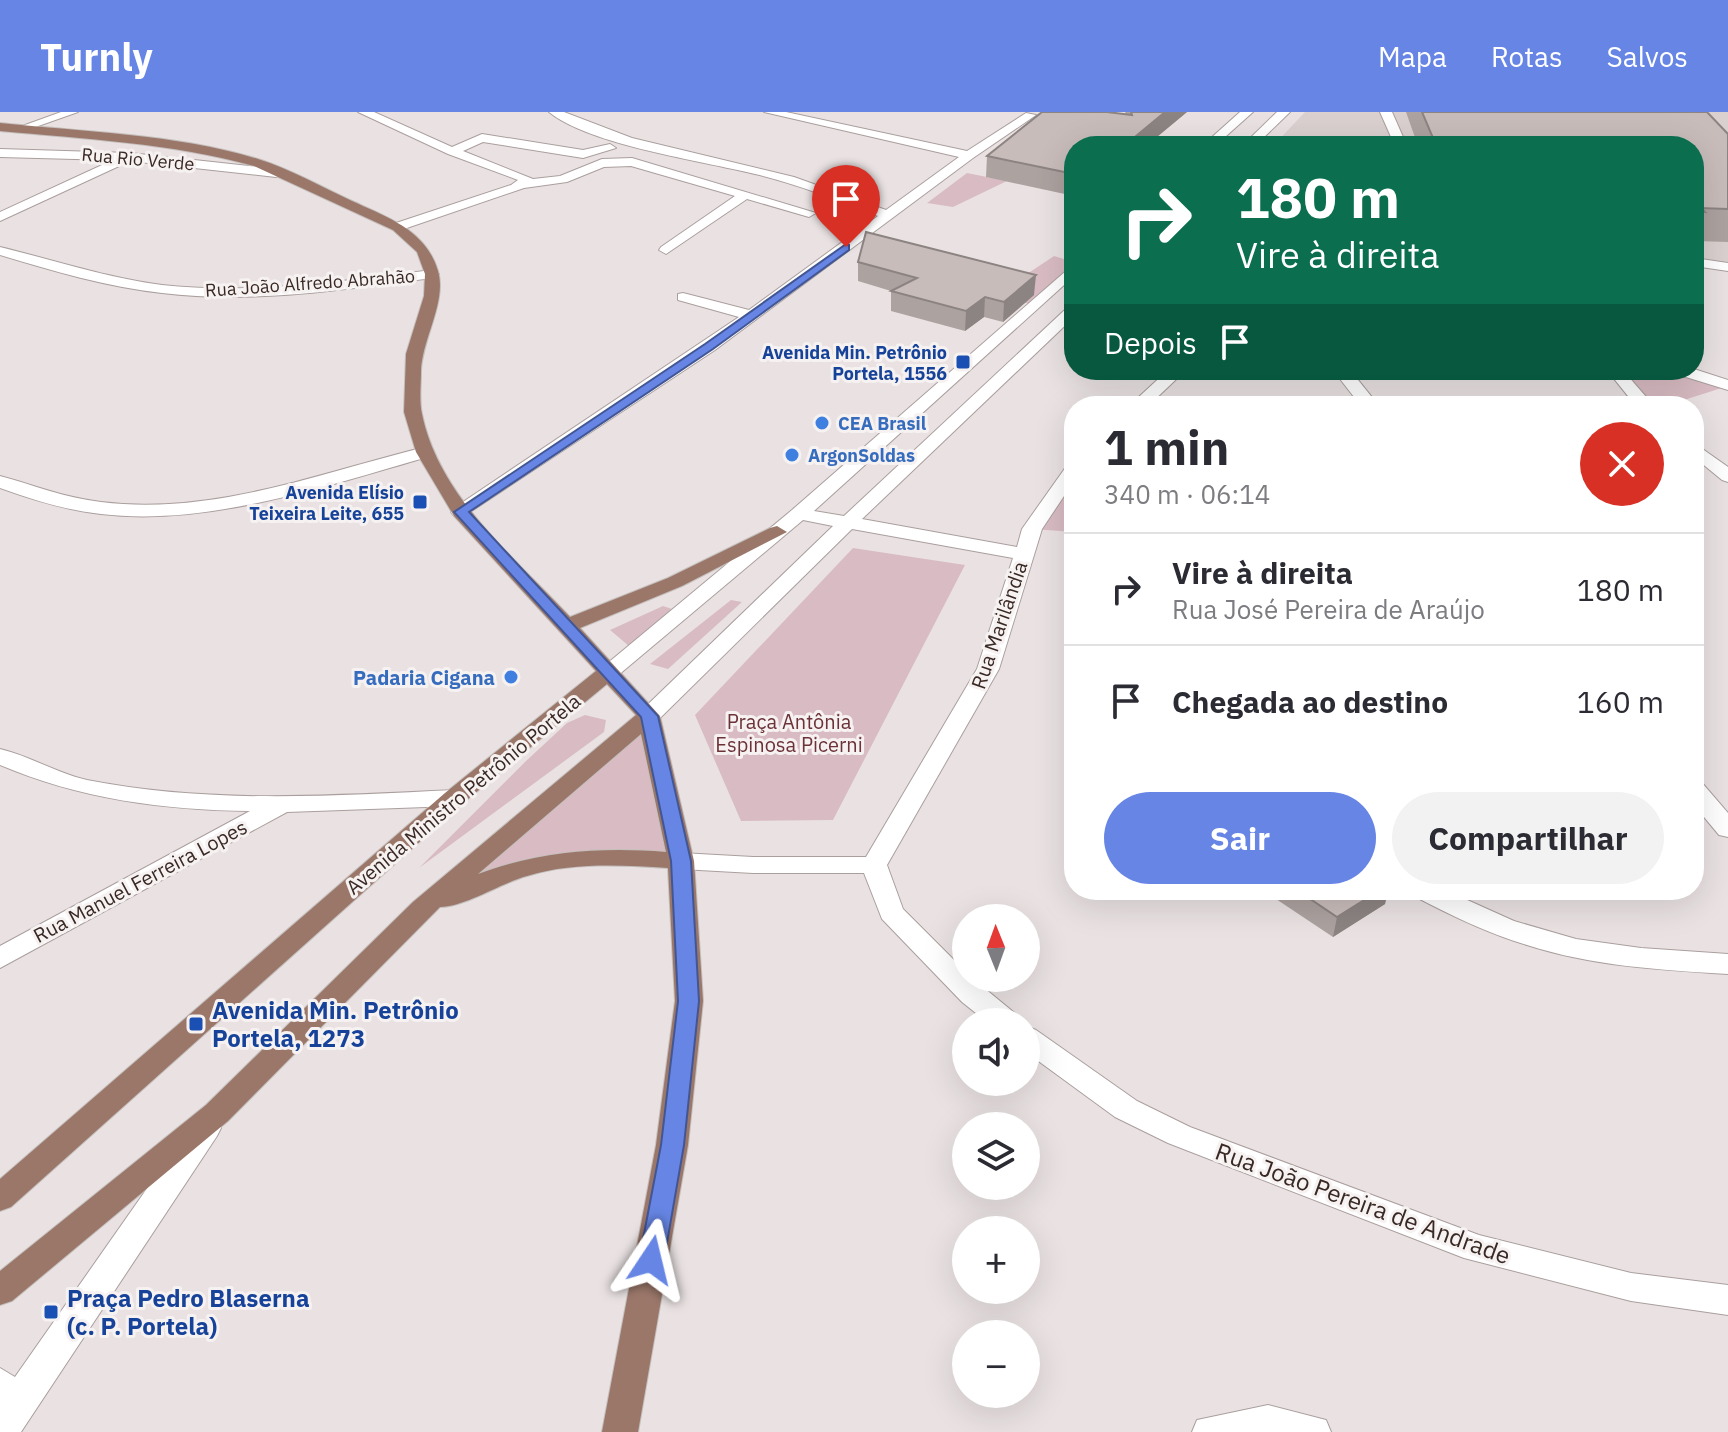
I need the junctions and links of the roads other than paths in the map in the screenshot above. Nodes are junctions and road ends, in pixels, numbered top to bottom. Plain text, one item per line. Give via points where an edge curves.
1 (72, 112) edge
2 (364, 112) edge
3 (555, 112) edge
4 (770, 112) edge
5 (1247, 112) edge
6 (1284, 112) edge
7 (1386, 112) edge
8 (1030, 115) dead end
9 (0, 127) edge
10 (20, 129) junction
11 (1219, 136) edge
12 (1259, 136) edge
13 (1397, 136) edge
14 (626, 140) junction
15 (452, 151) junction
16 (0, 153) edge
17 (969, 155) junction
18 (130, 157) junction
19 (276, 173) junction
20 (520, 186) junction
21 (745, 195) junction
22 (809, 213) dead end
23 (889, 216) junction
24 (0, 217) edge
25 (398, 227) junction
26 (666, 250) dead end
27 (0, 251) edge
28 (432, 274) junction
29 (1064, 277) edge
30 (683, 297) dead end
31 (752, 316) junction
32 (1064, 318) edge
33 (1704, 378) edge
34 (1167, 380) edge
35 (1349, 380) edge
36 (1621, 380) edge
37 (1728, 385) edge
38 (1149, 396) edge
39 (1362, 396) edge
40 (1635, 396) edge
41 (425, 452) junction
42 (1704, 456) edge
43 (1728, 476) edge
44 (1064, 481) edge
45 (0, 482) edge
46 (461, 512) junction
47 (799, 514) junction
48 (846, 524) junction
49 (777, 532) junction
50 (1024, 554) junction
51 (567, 626) junction
52 (608, 672) junction
53 (649, 716) junction
54 (0, 756) edge
55 (454, 798) junction
56 (1704, 801) edge
57 (280, 805) junction
58 (1728, 829) edge
59 (681, 861) junction
60 (874, 865) junction
61 (1443, 900) edge
62 (422, 908) junction
63 (0, 958) edge
64 (1728, 964) edge
65 (989, 1008) edge
66 (1040, 1047) edge
67 (217, 1113) junction
68 (0, 1198) edge
69 (0, 1291) edge
70 (1728, 1300) edge
71 (6, 1408) edge
72 (620, 1432) edge
73 (1210, 1432) edge
74 (1313, 1432) edge

1 - 10 street
2 - 15 street
3 - 14 street
4 - 17 street
5 - 11 street
6 - 12 street
7 - 13 street
8 - 17 street
9 - 10 main road
10 - 19 main road via 212,151
14 - 15 street via 589,154 486,138
14 - 23 street via 759,171
15 - 20 street via 524,176
16 - 18 street, Rua Rio Verde
17 - 23 street
18 - 19 street, Rua Rio Verde
18 - 24 street
19 - 25 main road
20 - 21 street via 622,161
20 - 25 street
21 - 22 street
21 - 26 street
23 - 31 street
25 - 28 main road via 423,250
27 - 28 street, Rua João Alfredo Abrahão via 126,283 191,291
28 - 41 main road via 413,370 413,412
29 - 47 street, Avenida Ministro Petrônio Portela
30 - 31 street
31 - 46 street
32 - 48 street
33 - 37 street
34 - 38 street
35 - 39 street
36 - 40 street
41 - 45 street via 325,480 168,507 112,509 58,503
41 - 46 main road
42 - 43 street
44 - 50 street, Rua Marilândia via 1042,511
46 - 51 main road
47 - 48 street
47 - 49 street, Avenida Ministro Petrônio Portela
48 - 50 street
48 - 53 street
49 - 51 main road
49 - 52 street, Avenida Ministro Petrônio Portela
50 - 60 street, Rua Marilândia via 988,669
51 - 52 main road
52 - 53 main road
52 - 55 main road, Avenida Ministro Petrônio Portela
53 - 59 main road
53 - 62 main road
54 - 57 street via 84,787 144,797
55 - 57 street
55 - 68 main road, Avenida Ministro Petrônio Portela
56 - 58 street
57 - 63 street, Rua Manuel Ferreira Lopes
59 - 60 street
59 - 62 main road via 602,857 530,866
59 - 72 main road via 689,1001 672,1145
60 - 65 street via 891,913
61 - 64 street via 1555,944 1656,960
62 - 67 main road
66 - 70 street, Rua João Pereira de Andrade via 1126,1109 1179,1135 1476,1248 1631,1287
67 - 69 main road
67 - 71 street
73 - 74 street via 1268,1422

